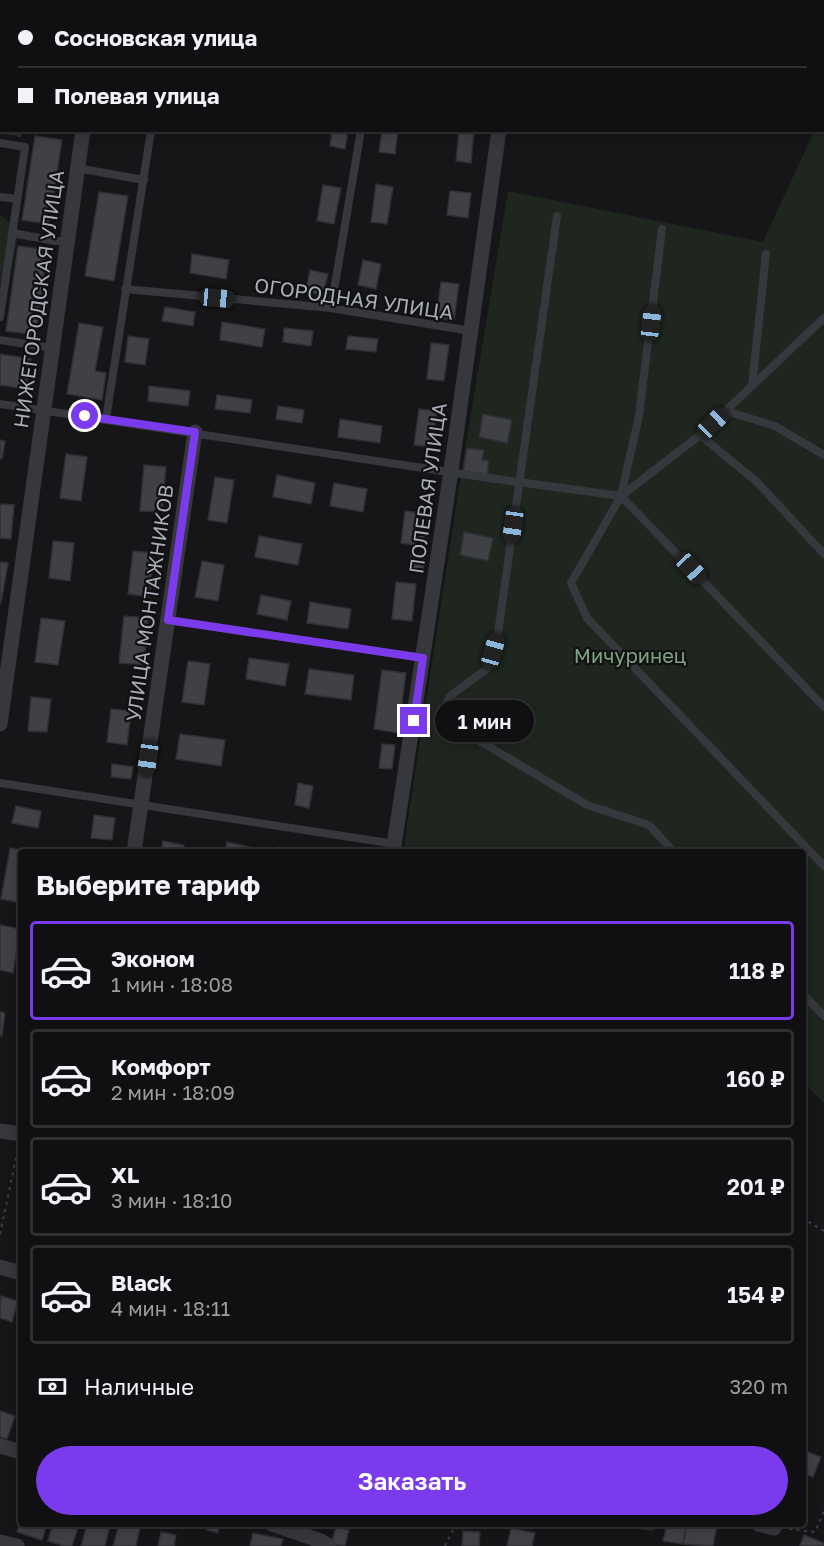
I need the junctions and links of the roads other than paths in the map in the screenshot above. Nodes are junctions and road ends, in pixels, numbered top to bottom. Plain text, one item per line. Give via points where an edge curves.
1 (82, 132) edge
2 (152, 132) edge
3 (361, 132) edge
4 (499, 132) edge
5 (0, 143) edge
6 (77, 168) junction
7 (144, 180) junction
8 (0, 197) edge
9 (17, 200) junction
10 (557, 216) dead end
11 (662, 230) dead end
12 (12, 234) junction
13 (67, 241) junction
14 (766, 254) dead end
15 (126, 289) junction
16 (331, 308) junction
17 (0, 317) edge
18 (824, 318) edge
19 (471, 331) junction
20 (0, 340) edge
21 (52, 348) junction
22 (753, 386) junction
23 (0, 404) edge
24 (44, 410) junction
25 (726, 411) junction
26 (106, 419) junction
27 (195, 432) junction
28 (700, 435) junction
29 (824, 455) edge
30 (451, 471) junction
31 (519, 482) junction
32 (621, 496) junction
33 (824, 554) edge
34 (168, 620) junction
35 (423, 658) junction
36 (3, 677) edge
37 (824, 707) edge
38 (0, 724) edge
39 (0, 783) edge
40 (141, 804) junction
41 (394, 848) edge
42 (134, 849) edge
43 (671, 849) edge
44 (824, 866) edge
45 (806, 997) edge
46 (824, 1016) edge
47 (0, 1131) edge
48 (18, 1140) edge
49 (0, 1267) edge
50 (18, 1272) edge
51 (0, 1446) edge
52 (18, 1451) edge
53 (281, 1527) edge
54 (770, 1527) edge
55 (774, 1528) road end
56 (0, 1542) edge
57 (17, 1546) edge
58 (329, 1546) edge

1 - 6 street, НИЖЕГОРОДСКАЯ УЛИЦА
2 - 7 lane
3 - 16 lane
4 - 19 street, ПОЛЕВАЯ УЛИЦА
5 - 9 lane via 25,147
6 - 7 lane
6 - 13 street, НИЖЕГОРОДСКАЯ УЛИЦА
7 - 15 lane
8 - 9 lane
9 - 12 lane
10 - 31 lane
11 - 32 lane via 639,416
12 - 13 lane
12 - 17 lane
13 - 21 street, НИЖЕГОРОДСКАЯ УЛИЦА
14 - 22 lane
15 - 16 lane, ОГОРОДНАЯ УЛИЦА
15 - 26 lane
16 - 19 lane, ОГОРОДНАЯ УЛИЦА
18 - 22 lane
19 - 30 street, ПОЛЕВАЯ УЛИЦА
20 - 21 lane
21 - 24 street, НИЖЕГОРОДСКАЯ УЛИЦА
22 - 25 lane
23 - 24 lane
24 - 26 lane
24 - 36 street, НИЖЕГОРОДСКАЯ УЛИЦА
25 - 28 lane
25 - 29 lane via 775,426
26 - 27 lane
27 - 30 lane
27 - 34 street, УЛИЦА МОНТАЖНИКОВ
28 - 32 lane
28 - 33 lane via 757,482
30 - 31 lane
30 - 35 street, ПОЛЕВАЯ УЛИЦА
31 - 32 lane
31 - 43 lane via 498,633 488,668 450,696 441,718 587,805 649,825
32 - 37 lane
32 - 44 lane via 571,583 587,618
34 - 35 lane
34 - 40 street, УЛИЦА МОНТАЖНИКОВ
35 - 41 street, ПОЛЕВАЯ УЛИЦА
36 - 38 street, НИЖЕГОРОДСКАЯ УЛИЦА
39 - 40 lane
40 - 41 lane
40 - 42 street, УЛИЦА МОНТАЖНИКОВ
45 - 46 lane
47 - 48 street
49 - 50 street
51 - 52 street
53 - 58 street
54 - 55 street
56 - 57 street

